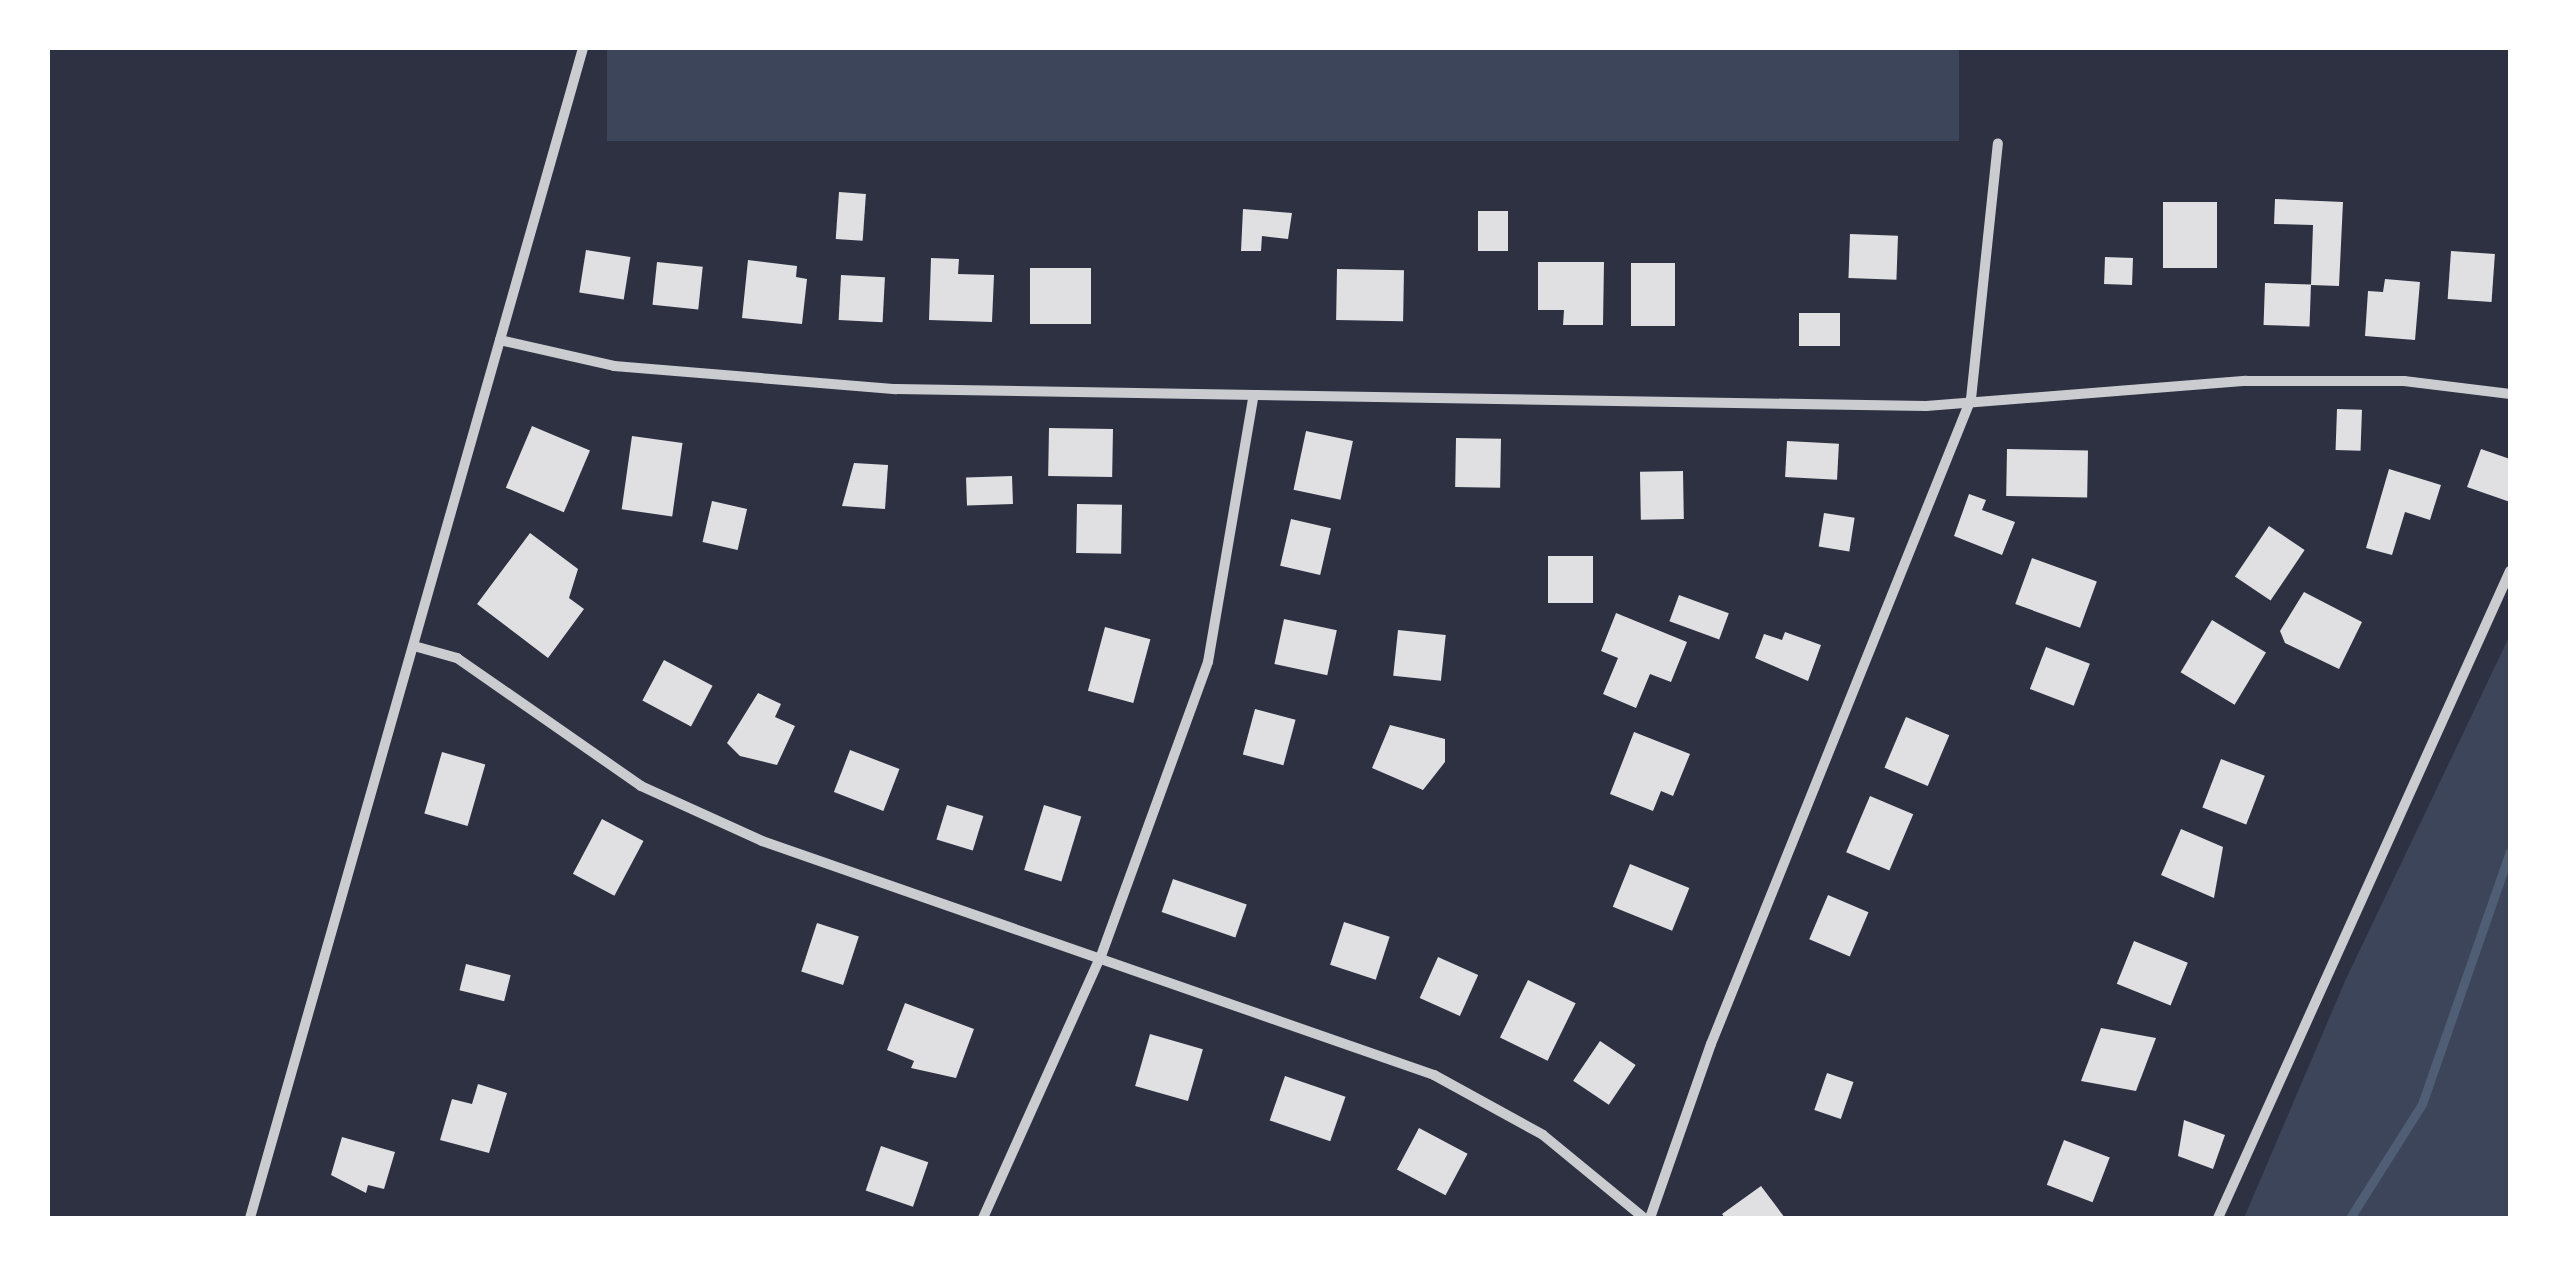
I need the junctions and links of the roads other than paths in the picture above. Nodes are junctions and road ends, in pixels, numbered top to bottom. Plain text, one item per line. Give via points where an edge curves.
1 (583, 48) edge
2 (1998, 142) dead end
3 (500, 340) junction
4 (2510, 394) edge
5 (1253, 398) junction
6 (1971, 399) junction
7 (2510, 571) edge
8 (414, 646) junction
9 (1101, 956) junction
10 (250, 1218) edge
11 (983, 1218) edge
12 (1647, 1218) edge
13 (2218, 1218) edge

1 - 3 street
2 - 6 street
3 - 5 street via 712,377
3 - 8 street
4 - 6 street via 2420,382 2246,382
5 - 6 street via 1926,406
5 - 9 street via 1208,662
6 - 12 street
7 - 13 street
8 - 9 street via 457,658 642,786 762,841
8 - 10 street
9 - 11 street
9 - 12 street via 1434,1074 1543,1134

